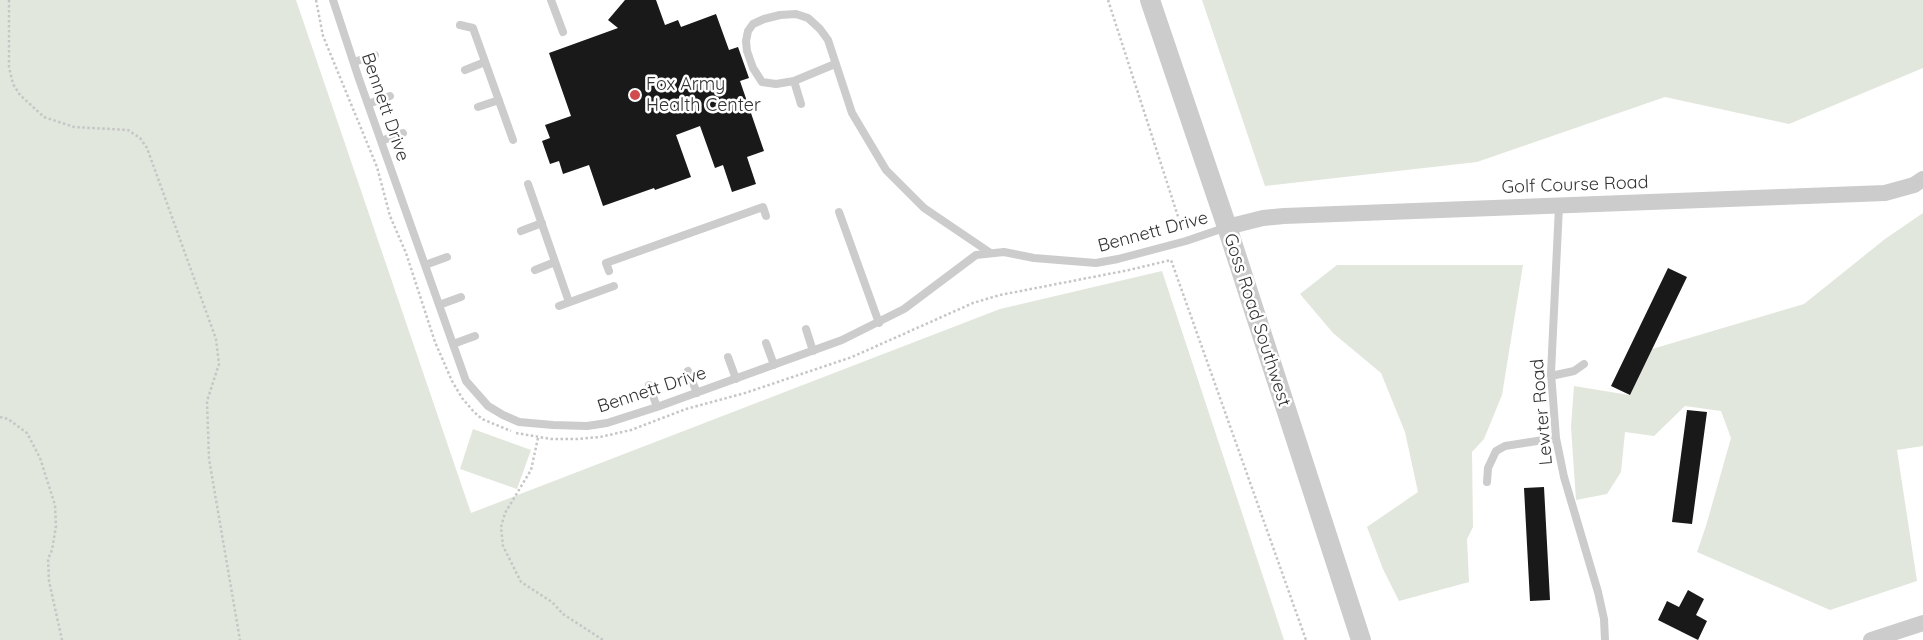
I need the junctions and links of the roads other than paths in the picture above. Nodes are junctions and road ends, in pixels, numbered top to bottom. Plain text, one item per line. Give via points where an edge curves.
1 (334, 0) edge
2 (551, 0) edge
3 (1150, 0) edge
4 (460, 25) dead end
5 (563, 32) dead end
6 (375, 55) dead end
7 (354, 62) junction
8 (485, 62) junction
9 (835, 64) junction
10 (465, 70) dead end
11 (794, 81) junction
12 (390, 96) dead end
13 (499, 100) junction
14 (368, 104) junction
15 (801, 104) dead end
16 (478, 107) dead end
17 (403, 134) dead end
18 (513, 140) dead end
19 (381, 141) junction
20 (1923, 179) edge
21 (528, 184) dead end
22 (1559, 206) junction
23 (839, 212) dead end
24 (766, 216) dead end
25 (724, 220) junction
26 (542, 223) junction
27 (1227, 227) junction
28 (727, 229) dead end
29 (521, 231) dead end
30 (685, 235) junction
31 (688, 243) dead end
32 (646, 249) junction
33 (989, 252) junction
34 (446, 257) dead end
35 (649, 257) dead end
36 (555, 262) junction
37 (424, 265) junction
38 (535, 270) dead end
39 (609, 271) dead end
40 (614, 286) dead end
41 (461, 297) dead end
42 (569, 302) junction
43 (439, 305) junction
44 (559, 306) dead end
45 (879, 322) junction
46 (806, 328) dead end
47 (475, 336) dead end
48 (766, 343) dead end
49 (452, 344) junction
50 (813, 351) junction
51 (728, 357) dead end
52 (1584, 364) dead end
53 (774, 365) junction
54 (688, 371) dead end
55 (1551, 376) junction
56 (736, 379) junction
57 (649, 385) dead end
58 (697, 393) junction
59 (657, 407) junction
60 (1556, 438) junction
61 (1487, 482) dead end
62 (1923, 623) edge
63 (1361, 640) edge
64 (1605, 640) edge
65 (1871, 640) edge

1 - 7 lane, Bennett Drive
2 - 5 lane
3 - 27 street, Goss Road Southwest
4 - 8 lane via 473,28
6 - 7 lane
7 - 14 lane, Bennett Drive
8 - 10 lane
8 - 13 lane
9 - 11 lane
9 - 11 lane via 828,40 808,18 796,14 780,15 753,24 746,41 753,68 762,82
9 - 33 lane via 852,112 886,170 924,208
11 - 15 lane
12 - 14 lane
13 - 16 lane
13 - 18 lane
14 - 19 lane, Bennett Drive
17 - 19 lane
19 - 37 lane, Bennett Drive
20 - 22 street, Golf Course Road via 1914,185 1885,193
21 - 26 lane
22 - 27 street, Golf Course Road via 1284,216
22 - 55 lane, Lewter Road
23 - 45 lane
24 - 25 lane via 763,207
25 - 28 lane
25 - 30 lane
26 - 29 lane
26 - 36 lane
27 - 33 lane, Bennett Drive via 1186,241 1096,263
27 - 63 street, Goss Road Southwest
30 - 31 lane
30 - 32 lane
32 - 35 lane
32 - 39 lane via 606,263
33 - 45 lane, Bennett Drive via 976,254 930,291
34 - 37 lane
36 - 38 lane
36 - 42 lane
37 - 43 lane, Bennett Drive
40 - 42 lane
41 - 43 lane
42 - 44 lane
43 - 49 lane, Bennett Drive
45 - 50 lane, Bennett Drive
46 - 50 lane
47 - 49 lane
48 - 53 lane
49 - 59 lane, Bennett Drive via 466,381 488,406 519,422 587,426 608,423
50 - 53 lane, Bennett Drive
51 - 56 lane
52 - 55 lane via 1574,371
53 - 56 lane, Bennett Drive
54 - 58 lane
55 - 60 lane, Lewter Road
56 - 58 lane, Bennett Drive
57 - 59 lane
58 - 59 lane, Bennett Drive
60 - 61 lane via 1505,446 1496,451 1488,468
60 - 64 lane, Lewter Road via 1602,610
62 - 65 street

